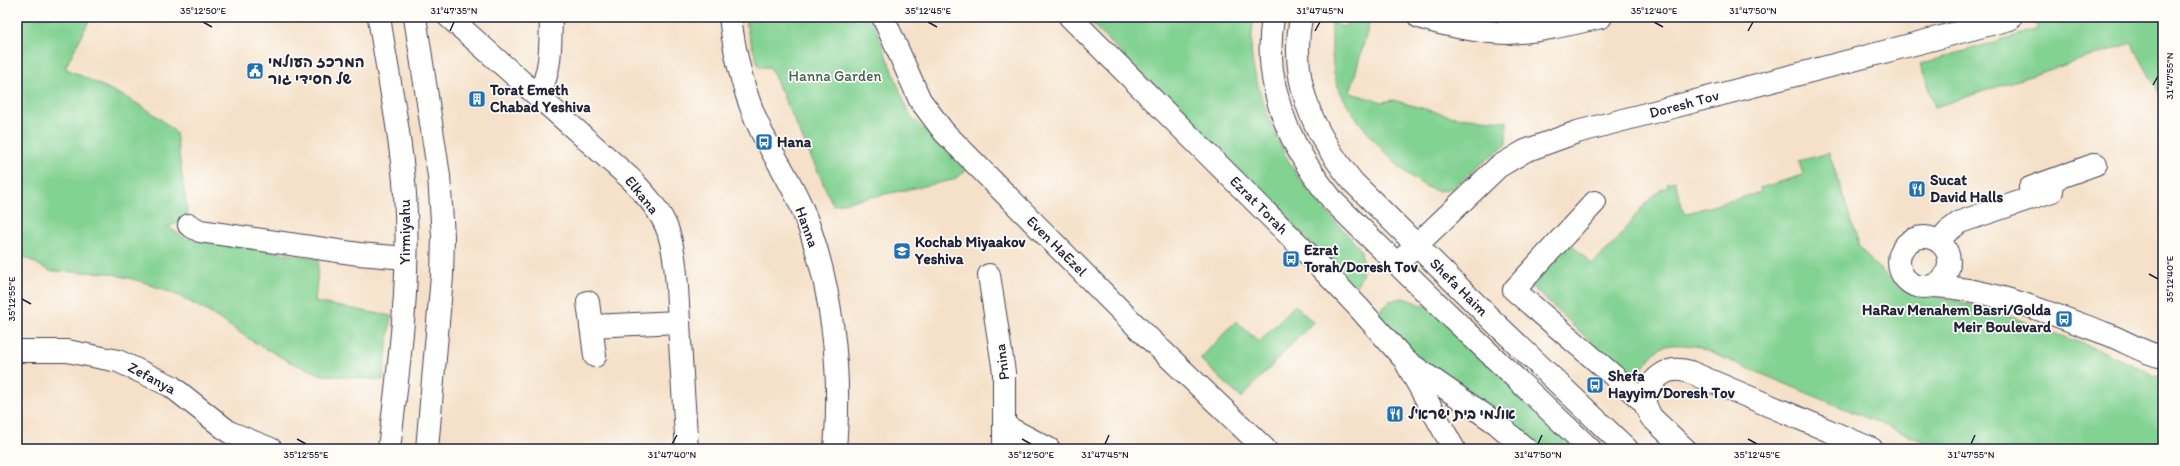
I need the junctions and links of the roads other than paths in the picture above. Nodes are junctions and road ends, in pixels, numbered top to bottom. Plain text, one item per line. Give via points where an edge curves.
1 (379, 17) edge
2 (415, 17) edge
3 (449, 17) edge
4 (551, 17) edge
5 (730, 17) edge
6 (883, 17) edge
7 (1070, 17) edge
8 (1273, 17) edge
9 (1301, 17) edge
10 (1419, 17) edge
11 (1601, 17) edge
12 (2010, 19) dead end
13 (538, 96) junction
14 (2096, 164) dead end
15 (2052, 191) dead end
16 (1594, 202) dead end
17 (2019, 202) junction
18 (189, 226) dead end
19 (1416, 244) junction
20 (1944, 247) junction
21 (406, 258) junction
22 (1397, 264) junction
23 (990, 275) dead end
24 (1932, 286) junction
25 (1994, 296) junction
26 (588, 302) dead end
27 (679, 322) junction
28 (591, 326) junction
29 (17, 351) edge
30 (2161, 355) edge
31 (594, 356) dead end
32 (1404, 359) junction
33 (1644, 402) junction
34 (1005, 426) junction
35 (230, 440) edge
36 (272, 449) edge
37 (390, 449) edge
38 (427, 449) edge
39 (687, 449) edge
40 (835, 449) edge
41 (1004, 449) edge
42 (1049, 449) edge
43 (1265, 449) edge
44 (1454, 449) edge
45 (1526, 449) edge
46 (1590, 449) edge
47 (1627, 449) edge
48 (1686, 449) edge
49 (1872, 449) edge

1 - 21 street, Yirmiyahu via 405,193
2 - 38 street via 439,176 443,236 440,306
3 - 13 street, Elkana
4 - 13 street via 550,66
5 - 40 street, Hanna via 741,78 762,132 801,207 822,272 831,324 837,385
6 - 43 street, Even HaEzel via 920,100 944,132 1131,321
7 - 32 street, Ezrat Torah via 1303,249
8 - 22 street, Shefa Haim via 1271,75 1281,113 1297,150 1334,202
9 - 19 street, Shefa Haim via 1297,51 1299,75 1312,120 1335,160 1353,182
10 - 11 street via 1473,29 1507,33
12 - 19 street, Doresh Tov via 1547,142 1498,167
13 - 27 street, Elkana via 631,179 657,211 668,230 673,253
14 - 17 street via 2022,191
15 - 17 street
16 - 33 street via 1514,290
17 - 20 street via 1960,222 1948,231
18 - 21 street via 200,232
19 - 22 street, Doresh Tov
19 - 47 street, Shefa Haim
20 - 24 street via 1950,262 1945,277
20 - 24 street via 1922,236 1914,238 1906,243 1898,259 1902,276 1909,282 1916,286
20 - 25 street via 1966,275
21 - 37 street, Yirmiyahu
22 - 46 street, Shefa Haim
23 - 34 street, Pnina via 1004,372
24 - 25 street via 1959,288
25 - 30 street
26 - 28 street
27 - 28 street
27 - 39 street, Elkana
28 - 31 street
29 - 35 street, Zefanya via 67,350 118,361 171,386
32 - 44 street, Ezrat Torah
32 - 45 street via 1496,423
33 - 48 street via 1651,417
33 - 49 street via 1649,387 1661,373 1672,369 1684,370
34 - 41 street, Pnina
34 - 42 street
35 - 36 street, Zefanya

